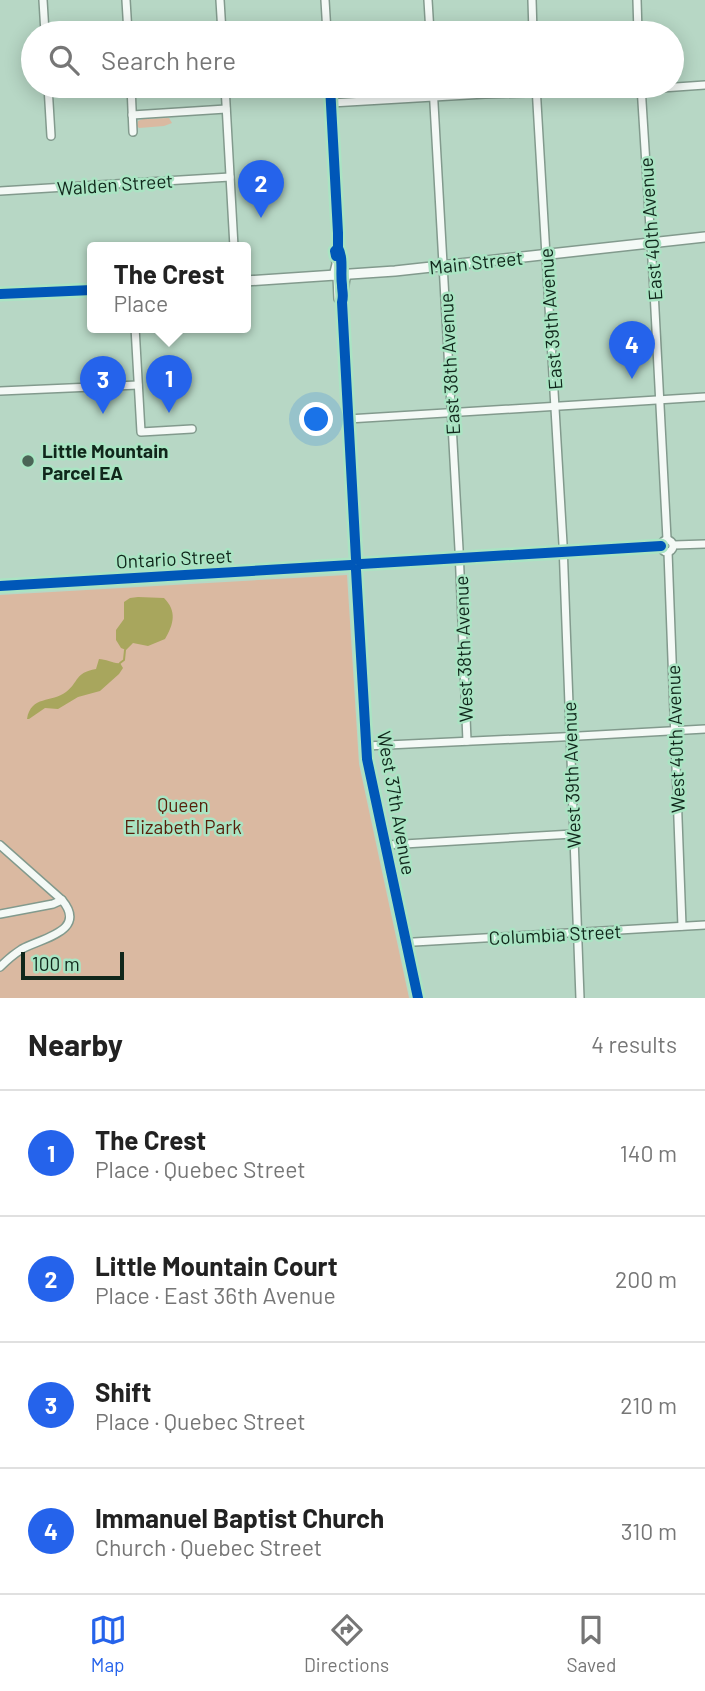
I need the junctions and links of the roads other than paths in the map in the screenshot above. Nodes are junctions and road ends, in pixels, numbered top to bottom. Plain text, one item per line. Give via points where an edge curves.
1 (43, 0) edge
2 (126, 0) edge
3 (220, 0) edge
4 (325, 0) edge
5 (428, 0) edge
6 (532, 0) edge
7 (637, 0) edge
8 (44, 21) edge
9 (127, 21) edge
10 (221, 21) edge
11 (326, 21) edge
12 (429, 21) edge
13 (533, 21) edge
14 (638, 21) edge
15 (705, 85) edge
16 (684, 86) edge
17 (49, 98) edge
18 (131, 98) edge
19 (226, 98) edge
20 (331, 98) edge
21 (417, 98) edge
22 (434, 98) edge
23 (537, 98) edge
24 (642, 98) edge
25 (331, 103) junction
26 (226, 109) junction
27 (132, 115) junction
28 (133, 132) dead end
29 (51, 136) dead end
30 (230, 177) junction
31 (0, 191) edge
32 (705, 237) edge
33 (234, 242) edge
34 (651, 243) junction
35 (546, 254) junction
36 (443, 266) junction
37 (340, 276) junction
38 (251, 281) edge
39 (87, 290) edge
40 (0, 294) edge
41 (135, 333) edge
42 (138, 385) junction
43 (0, 391) edge
44 (705, 397) edge
45 (659, 399) junction
46 (555, 405) junction
47 (452, 412) junction
48 (348, 419) junction
49 (192, 429) dead end
50 (667, 539) junction
51 (705, 544) edge
52 (661, 546) junction
53 (671, 549) junction
54 (564, 552) junction
55 (459, 558) junction
56 (356, 565) junction
57 (0, 586) edge
58 (705, 729) edge
59 (674, 730) junction
60 (570, 737) junction
61 (467, 741) junction
62 (366, 746) junction
63 (573, 834) junction
64 (0, 845) edge
65 (387, 845) junction
66 (62, 900) junction
67 (0, 914) edge
68 (705, 925) edge
69 (682, 926) junction
70 (576, 933) junction
71 (406, 944) junction
72 (0, 967) edge
73 (418, 998) edge
74 (580, 998) edge

1 - 8 street
2 - 9 street
3 - 10 street
4 - 11 street
5 - 12 street
6 - 13 street
7 - 14 street
15 - 16 street
17 - 29 street
18 - 27 street
19 - 26 street
20 - 25 street, West 37th Avenue
21 - 25 street
22 - 36 street, East 38th Avenue
23 - 35 street, East 39th Avenue
24 - 34 street, East 40th Avenue
25 - 37 street, West 37th Avenue
26 - 27 street
26 - 30 street
27 - 28 street
30 - 31 street, Walden Street
30 - 33 street
32 - 34 main road, Main Street
34 - 35 main road, Main Street
34 - 45 street, East 40th Avenue
35 - 36 main road, Main Street
35 - 46 street, East 39th Avenue
36 - 37 main road, Main Street
36 - 47 street, East 38th Avenue
37 - 38 main road, Main Street
37 - 48 street, West 37th Avenue
39 - 40 main road
41 - 42 street
42 - 43 street
42 - 49 street via 141,432
44 - 45 street
45 - 46 street
45 - 50 street, East 40th Avenue
46 - 47 street
46 - 54 street, East 39th Avenue
47 - 48 street
47 - 55 street, East 38th Avenue
48 - 56 street, West 37th Avenue
50 - 52 street
50 - 53 street via 672,541
51 - 53 street
52 - 53 street via 663,551
52 - 54 street, Ontario Street
53 - 59 street, West 40th Avenue
54 - 55 street, Ontario Street
54 - 60 street, West 39th Avenue
55 - 56 street, Ontario Street
55 - 61 street, West 38th Avenue
56 - 57 street, Ontario Street
56 - 62 street, West 37th Avenue
58 - 59 street
59 - 60 street
59 - 69 street, West 40th Avenue
60 - 61 street
60 - 63 street, West 39th Avenue
61 - 62 street
62 - 65 street, West 37th Avenue
63 - 65 street
63 - 70 street, West 39th Avenue
64 - 66 street
65 - 71 street, West 37th Avenue
66 - 67 street
66 - 72 street via 71,915 66,928 23,949
68 - 69 street, Columbia Street
69 - 70 street, Columbia Street
70 - 71 street, Columbia Street
70 - 74 street, West 39th Avenue
71 - 73 street, West 37th Avenue

